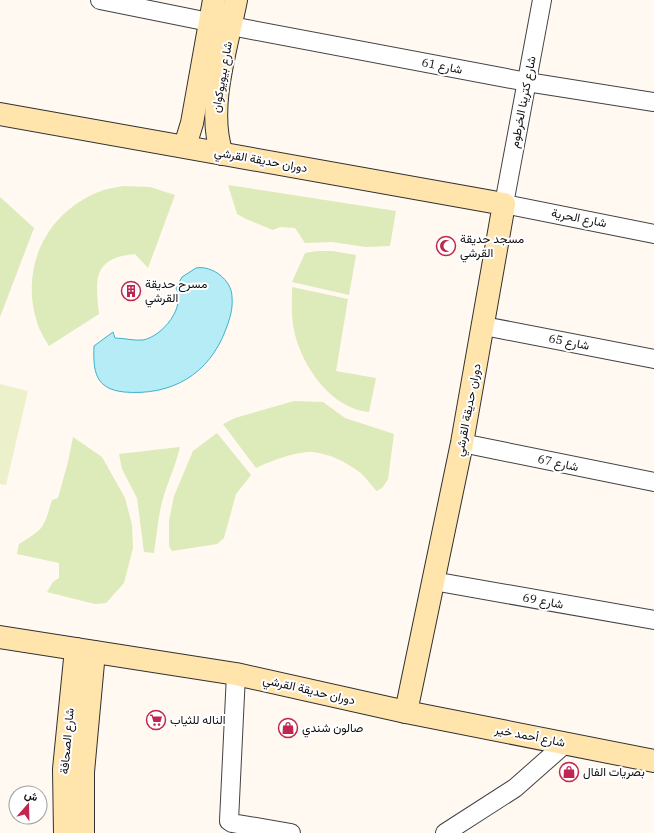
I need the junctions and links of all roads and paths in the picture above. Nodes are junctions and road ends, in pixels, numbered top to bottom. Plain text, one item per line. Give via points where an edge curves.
1 (100, 0) edge
2 (214, 0) edge
3 (236, 0) edge
4 (542, 0) edge
5 (209, 22) junction
6 (231, 26) junction
7 (527, 82) junction
8 (654, 102) edge
9 (0, 114) edge
10 (185, 146) junction
11 (222, 154) junction
12 (504, 204) junction
13 (654, 234) edge
14 (484, 326) junction
15 (654, 359) edge
16 (462, 443) junction
17 (654, 482) edge
18 (433, 581) junction
19 (654, 620) edge
20 (0, 638) edge
21 (85, 651) junction
22 (236, 674) junction
23 (406, 712) junction
24 (566, 743) junction
25 (654, 761) edge
26 (65, 833) edge
27 (83, 833) edge
28 (291, 833) edge
29 (445, 833) edge

1 - 5 street
2 - 5 main road, شارع بيويوكوان
3 - 6 main road, شارع بيويوكوان
4 - 7 street, شارع كترينا الخرطوم
5 - 10 main road, شارع بيويوكوان via 192,123
6 - 7 street, شارع 61
6 - 11 main road, شارع بيويوكوان via 216,105 217,140
7 - 8 street, شارع 61
7 - 12 street, شارع كترينا الخرطوم
9 - 10 main road, دوران حديقة القرشي
10 - 11 main road, دوران حديقة القرشي
11 - 12 main road, دوران حديقة القرشي
12 - 13 street, شارع الحرية
12 - 14 main road, دوران حديقة القرشي
14 - 15 street, شارع 65
14 - 16 main road, دوران حديقة القرشي
16 - 17 street, شارع 67
16 - 18 main road, دوران حديقة القرشي
18 - 19 street, شارع 69
18 - 23 main road, دوران حديقة القرشي
20 - 21 main road, دوران حديقة القرشي
21 - 22 main road, دوران حديقة القرشي
21 - 26 main road, شارع الصحافة via 64,769
21 - 27 main road, شارع الصحافة
22 - 23 main road, دوران حديقة القرشي
22 - 28 street via 229,821
23 - 24 main road, شارع أحمد خير
24 - 25 main road, شارع أحمد خير
24 - 29 street via 515,788

